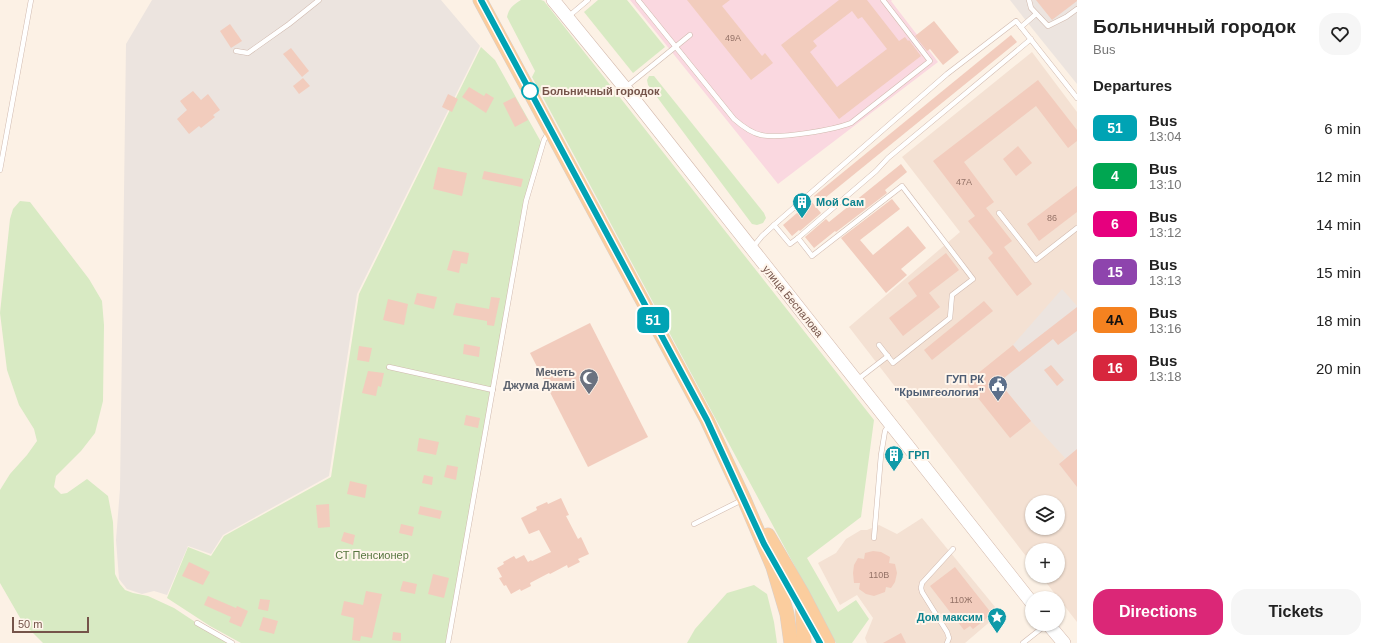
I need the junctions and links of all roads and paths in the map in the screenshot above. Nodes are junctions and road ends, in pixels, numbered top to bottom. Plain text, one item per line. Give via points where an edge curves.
1 (31, 0) edge
2 (319, 0) edge
3 (480, 0) edge
4 (553, 0) edge
5 (588, 0) edge
6 (638, 0) edge
7 (883, 0) edge
8 (1029, 0) edge
9 (1077, 8) edge
10 (1036, 14) junction
11 (567, 17) junction
12 (1021, 27) junction
13 (690, 35) dead end
14 (1031, 39) junction
15 (676, 46) junction
16 (236, 51) dead end
17 (625, 88) junction
18 (1077, 98) edge
19 (550, 130) junction
20 (0, 170) edge
21 (1000, 213) dead end
22 (774, 225) junction
23 (1077, 228) edge
24 (798, 238) junction
25 (752, 249) junction
26 (879, 345) dead end
27 (888, 356) junction
28 (389, 367) dead end
29 (856, 380) junction
30 (493, 390) junction
31 (890, 424) junction
32 (728, 464) junction
33 (744, 499) junction
34 (694, 524) dead end
35 (874, 538) dead end
36 (764, 544) junction
37 (953, 549) dead end
38 (802, 593) junction
39 (1025, 594) edge
40 (804, 614) junction
41 (197, 623) dead end
42 (1039, 631) edge
43 (1054, 631) edge
44 (232, 643) edge
45 (448, 643) edge
46 (791, 643) edge
47 (804, 643) edge
48 (820, 643) edge
49 (828, 643) edge
50 (947, 643) edge
51 (1023, 643) edge
52 (1064, 643) edge

1 - 20 lane
2 - 16 lane via 248,53
3 - 19 main road
4 - 11 main road, улица Беспалова
5 - 11 lane
6 - 15 lane
7 - 15 lane via 930,61 850,123 840,127 776,136 761,135 744,128
8 - 10 lane
9 - 10 lane via 1048,26
10 - 12 lane
11 - 17 main road, улица Беспалова
12 - 14 lane
12 - 22 lane via 1016,21 947,74
13 - 15 lane
14 - 18 lane
14 - 24 lane via 888,158
15 - 17 lane
17 - 25 main road, улица Беспалова
19 - 30 lane via 544,140 526,201
19 - 32 main road via 707,420
21 - 23 lane via 1036,260
22 - 24 lane via 790,244
22 - 25 lane
24 - 27 lane via 812,256 902,186 973,279 952,294 950,318 893,364
25 - 29 main road, улица Беспалова
26 - 27 lane
27 - 29 lane
28 - 30 lane
29 - 31 main road, улица Беспалова
30 - 45 lane
31 - 35 lane via 884,431
31 - 39 main road, улица Беспалова
32 - 33 main road
32 - 38 main road
33 - 34 lane
33 - 36 main road
36 - 40 main road
36 - 46 main road via 787,614
37 - 50 lane via 922,583 921,588 948,632
38 - 40 main road
38 - 49 main road
40 - 47 main road
40 - 48 main road
41 - 44 lane
42 - 51 lane
43 - 52 main road

